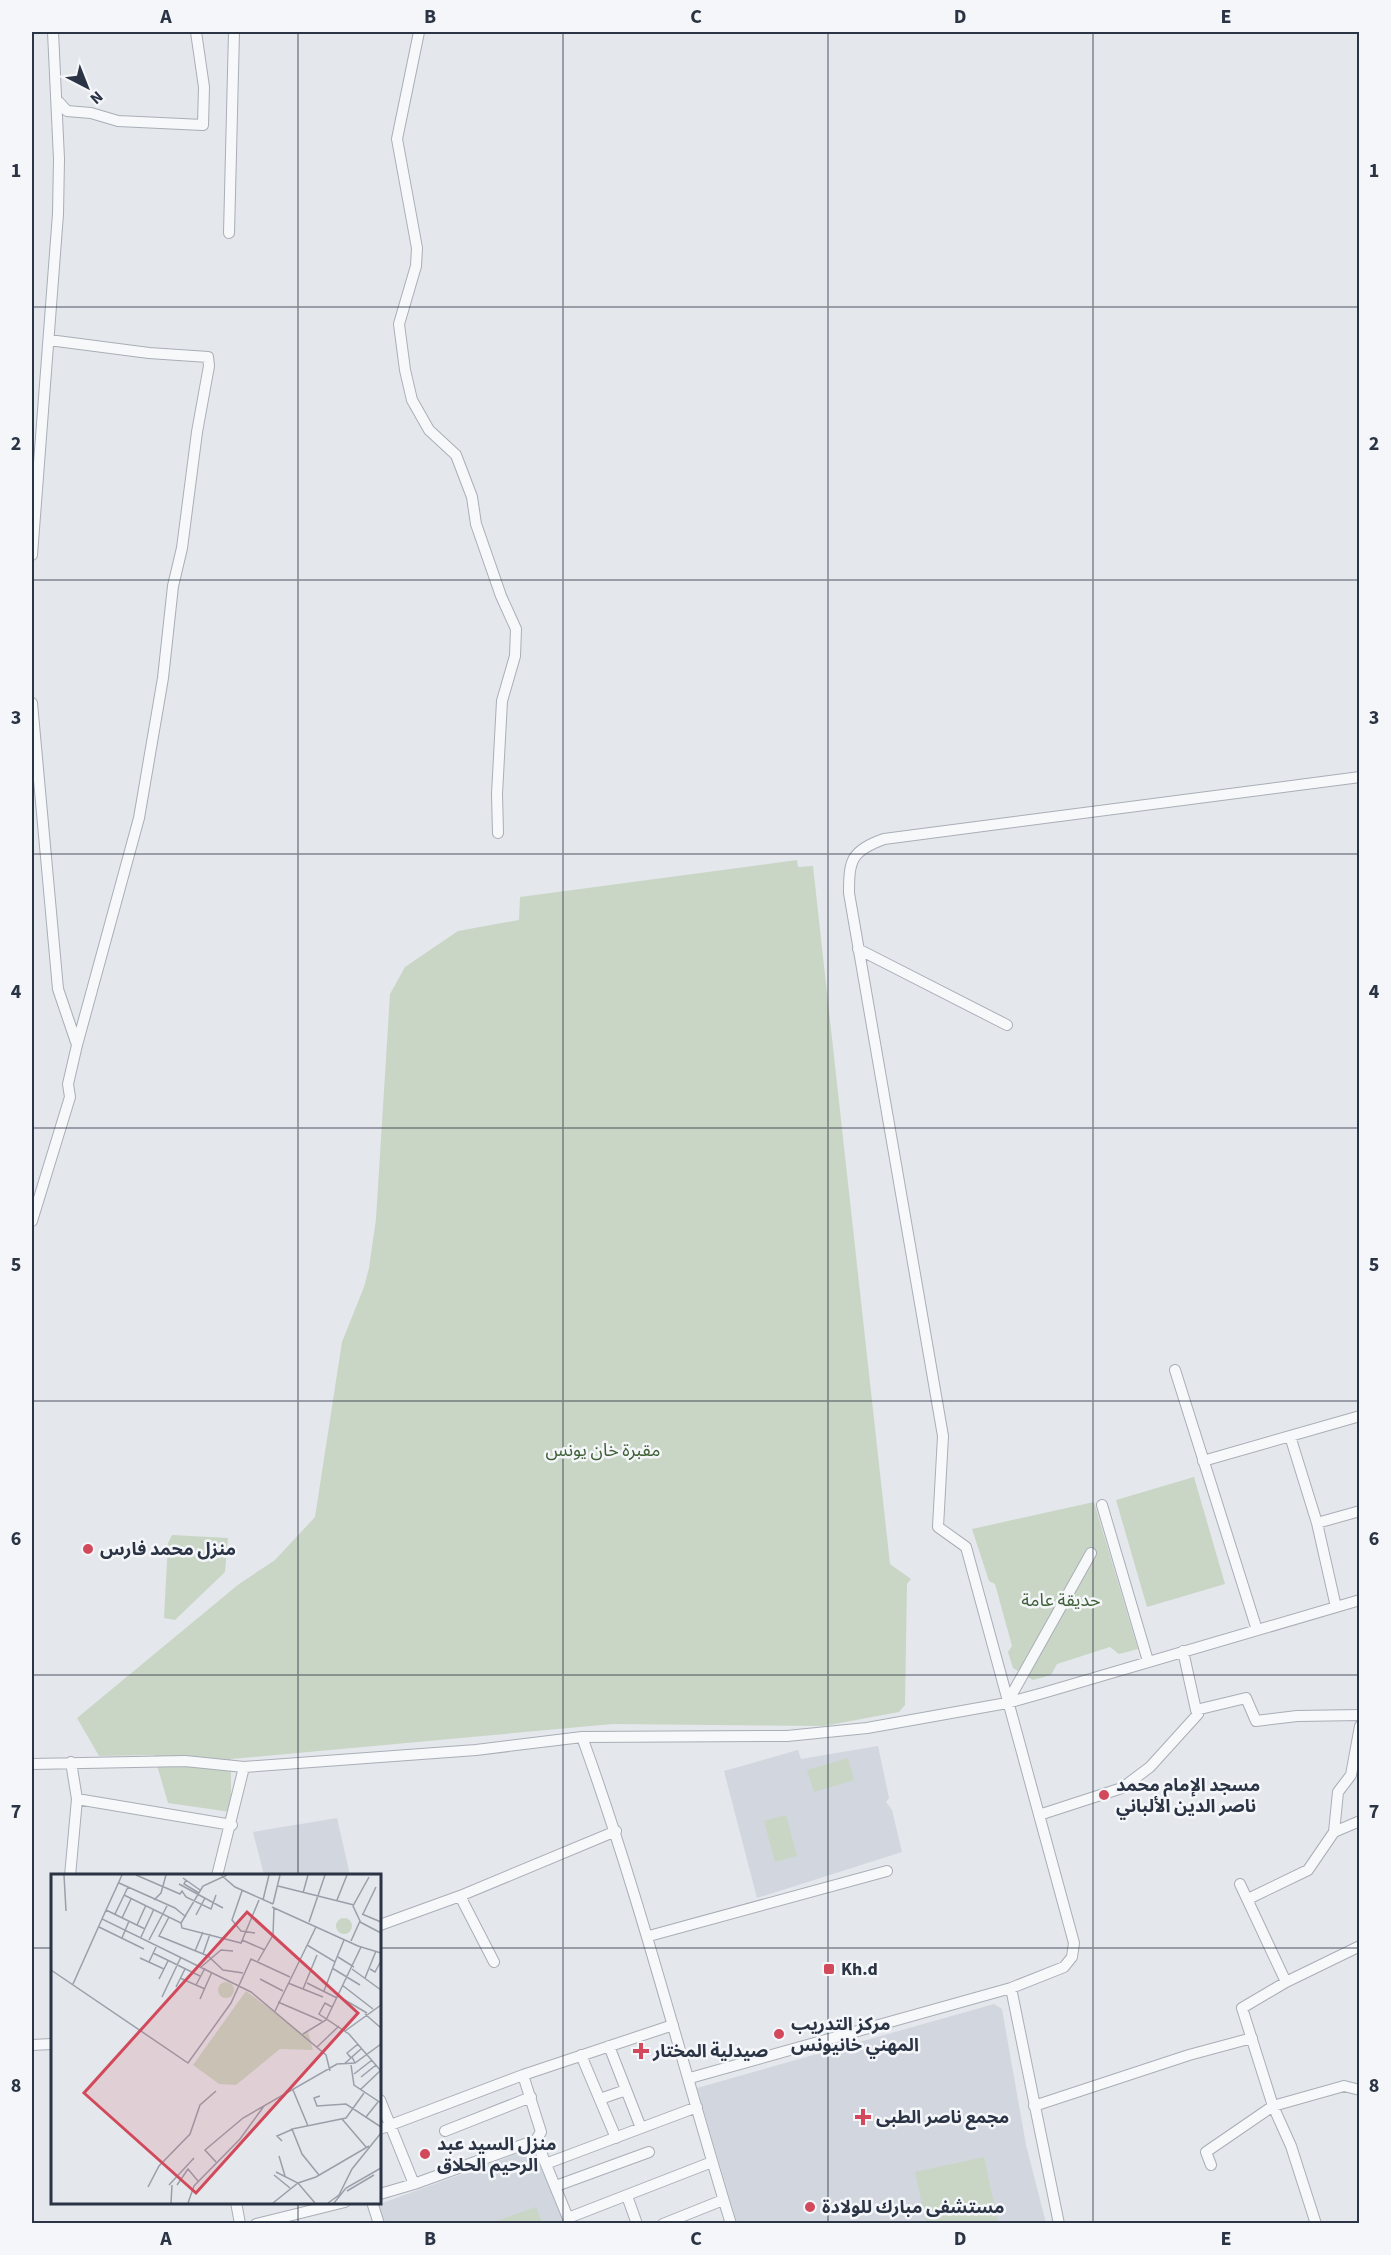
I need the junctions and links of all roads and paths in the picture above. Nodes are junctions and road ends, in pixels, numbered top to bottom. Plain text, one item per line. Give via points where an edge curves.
1 (54, 32) edge
2 (196, 32) edge
3 (234, 32) edge
4 (418, 32) edge
5 (56, 99) junction
6 (229, 233) dead end
7 (49, 340) junction
8 (32, 555) edge
9 (32, 703) edge
10 (1359, 777) edge
11 (498, 833) dead end
12 (858, 949) junction
13 (1007, 1025) dead end
14 (77, 1045) junction
15 (32, 1221) edge
16 (1175, 1370) dead end
17 (1359, 1416) edge
18 (1290, 1436) junction
19 (1203, 1461) junction
20 (1102, 1505) dead end
21 (1359, 1511) edge
22 (1317, 1522) junction
23 (1090, 1553) dead end
24 (1359, 1600) edge
25 (1336, 1607) junction
26 (1257, 1630) junction
27 (1183, 1651) junction
28 (1148, 1661) junction
29 (1007, 1703) junction
30 (1196, 1710) junction
31 (1359, 1715) edge
32 (1359, 1726) edge
33 (582, 1737) junction
34 (71, 1762) junction
35 (32, 1764) edge
36 (244, 1767) junction
37 (77, 1799) junction
38 (1039, 1815) junction
39 (1359, 1821) edge
40 (232, 1825) junction
41 (616, 1831) junction
42 (1334, 1832) junction
43 (887, 1872) dead end
44 (70, 1874) edge
45 (217, 1874) edge
46 (1240, 1884) dead end
47 (460, 1896) junction
48 (1248, 1899) junction
49 (381, 1925) edge
50 (649, 1936) junction
51 (1359, 1947) edge
52 (494, 1962) dead end
53 (1286, 1982) junction
54 (1011, 1988) junction
55 (673, 2025) junction
56 (1252, 2038) junction
57 (51, 2044) edge
58 (32, 2045) edge
59 (609, 2046) junction
60 (581, 2055) junction
61 (523, 2075) junction
62 (690, 2078) junction
63 (626, 2090) junction
64 (1359, 2090) edge
65 (531, 2097) junction
66 (600, 2099) junction
67 (381, 2102) edge
68 (1034, 2106) junction
69 (1273, 2106) junction
70 (697, 2107) junction
71 (390, 2124) junction
72 (381, 2128) edge
73 (641, 2128) junction
74 (446, 2131) dead end
75 (616, 2138) junction
76 (536, 2140) junction
77 (649, 2152) dead end
78 (712, 2162) junction
79 (548, 2163) junction
80 (1211, 2165) dead end
81 (414, 2184) junction
82 (556, 2186) junction
83 (381, 2194) edge
84 (627, 2196) junction
85 (723, 2200) junction
86 (236, 2204) edge
87 (337, 2204) edge
88 (373, 2204) edge
89 (569, 2221) edge
90 (240, 2223) edge
91 (256, 2223) edge
92 (379, 2223) edge
93 (637, 2223) edge
94 (663, 2223) edge
95 (731, 2223) edge
96 (1059, 2223) edge
97 (1316, 2223) edge

1 - 5 street
2 - 5 street via 204,87 202,124 118,121 68,111
3 - 6 street
4 - 11 street via 397,139 417,248 416,266 399,324 412,400 429,430 456,455 472,497 476,524 516,629 515,656 502,701 496,794
5 - 7 street via 58,214
7 - 8 street
7 - 14 street via 207,357 209,366 140,818
9 - 14 street via 58,989
10 - 12 street via 884,839 867,845 854,856 849,876
12 - 13 street
12 - 29 street via 943,1436 938,1527 966,1547
14 - 15 street via 68,1084 70,1097
16 - 19 street
17 - 18 street
18 - 19 street
18 - 22 street
19 - 26 street
20 - 28 street
21 - 22 street
22 - 25 street
23 - 29 street
24 - 25 street
25 - 26 street
26 - 27 street
27 - 28 street
27 - 30 street
28 - 29 street
29 - 33 street via 867,1728 787,1736
29 - 38 street
30 - 31 street via 1246,1698 1256,1721
30 - 38 street via 1198,1714 1150,1767 1122,1788
32 - 42 street via 1351,1775 1338,1792
33 - 36 street via 476,1750
33 - 41 street
34 - 35 street
34 - 36 street via 185,1761
34 - 37 street
36 - 40 street
37 - 40 street
37 - 44 street
38 - 54 street via 1074,1943 1072,1957 1064,1967
39 - 42 street
40 - 45 street
41 - 47 street
41 - 50 street
42 - 48 street via 1308,1870
43 - 50 street
46 - 48 street
47 - 49 street
47 - 52 street
48 - 53 street
50 - 55 street
51 - 53 street
53 - 56 street via 1242,2008
54 - 62 street
54 - 68 street
55 - 59 street
55 - 62 street
56 - 68 street
56 - 69 street
57 - 58 street
59 - 60 street
59 - 63 street
60 - 61 street
60 - 66 street
61 - 65 street
61 - 71 street
62 - 70 street
63 - 66 street
63 - 73 street
64 - 69 street via 1344,2086
65 - 74 street
65 - 76 street via 542,2132
66 - 75 street
67 - 71 street
68 - 96 street
69 - 80 street via 1206,2152
69 - 97 street via 1291,2146
70 - 73 street
70 - 78 street
71 - 72 street
71 - 81 street
73 - 75 street
75 - 79 street
76 - 79 street
76 - 81 street
77 - 82 street
78 - 84 street
78 - 85 street
79 - 82 street
81 - 83 street
82 - 89 street
84 - 89 street
84 - 93 street
85 - 94 street
85 - 95 street
86 - 90 street
87 - 91 street
88 - 92 street

